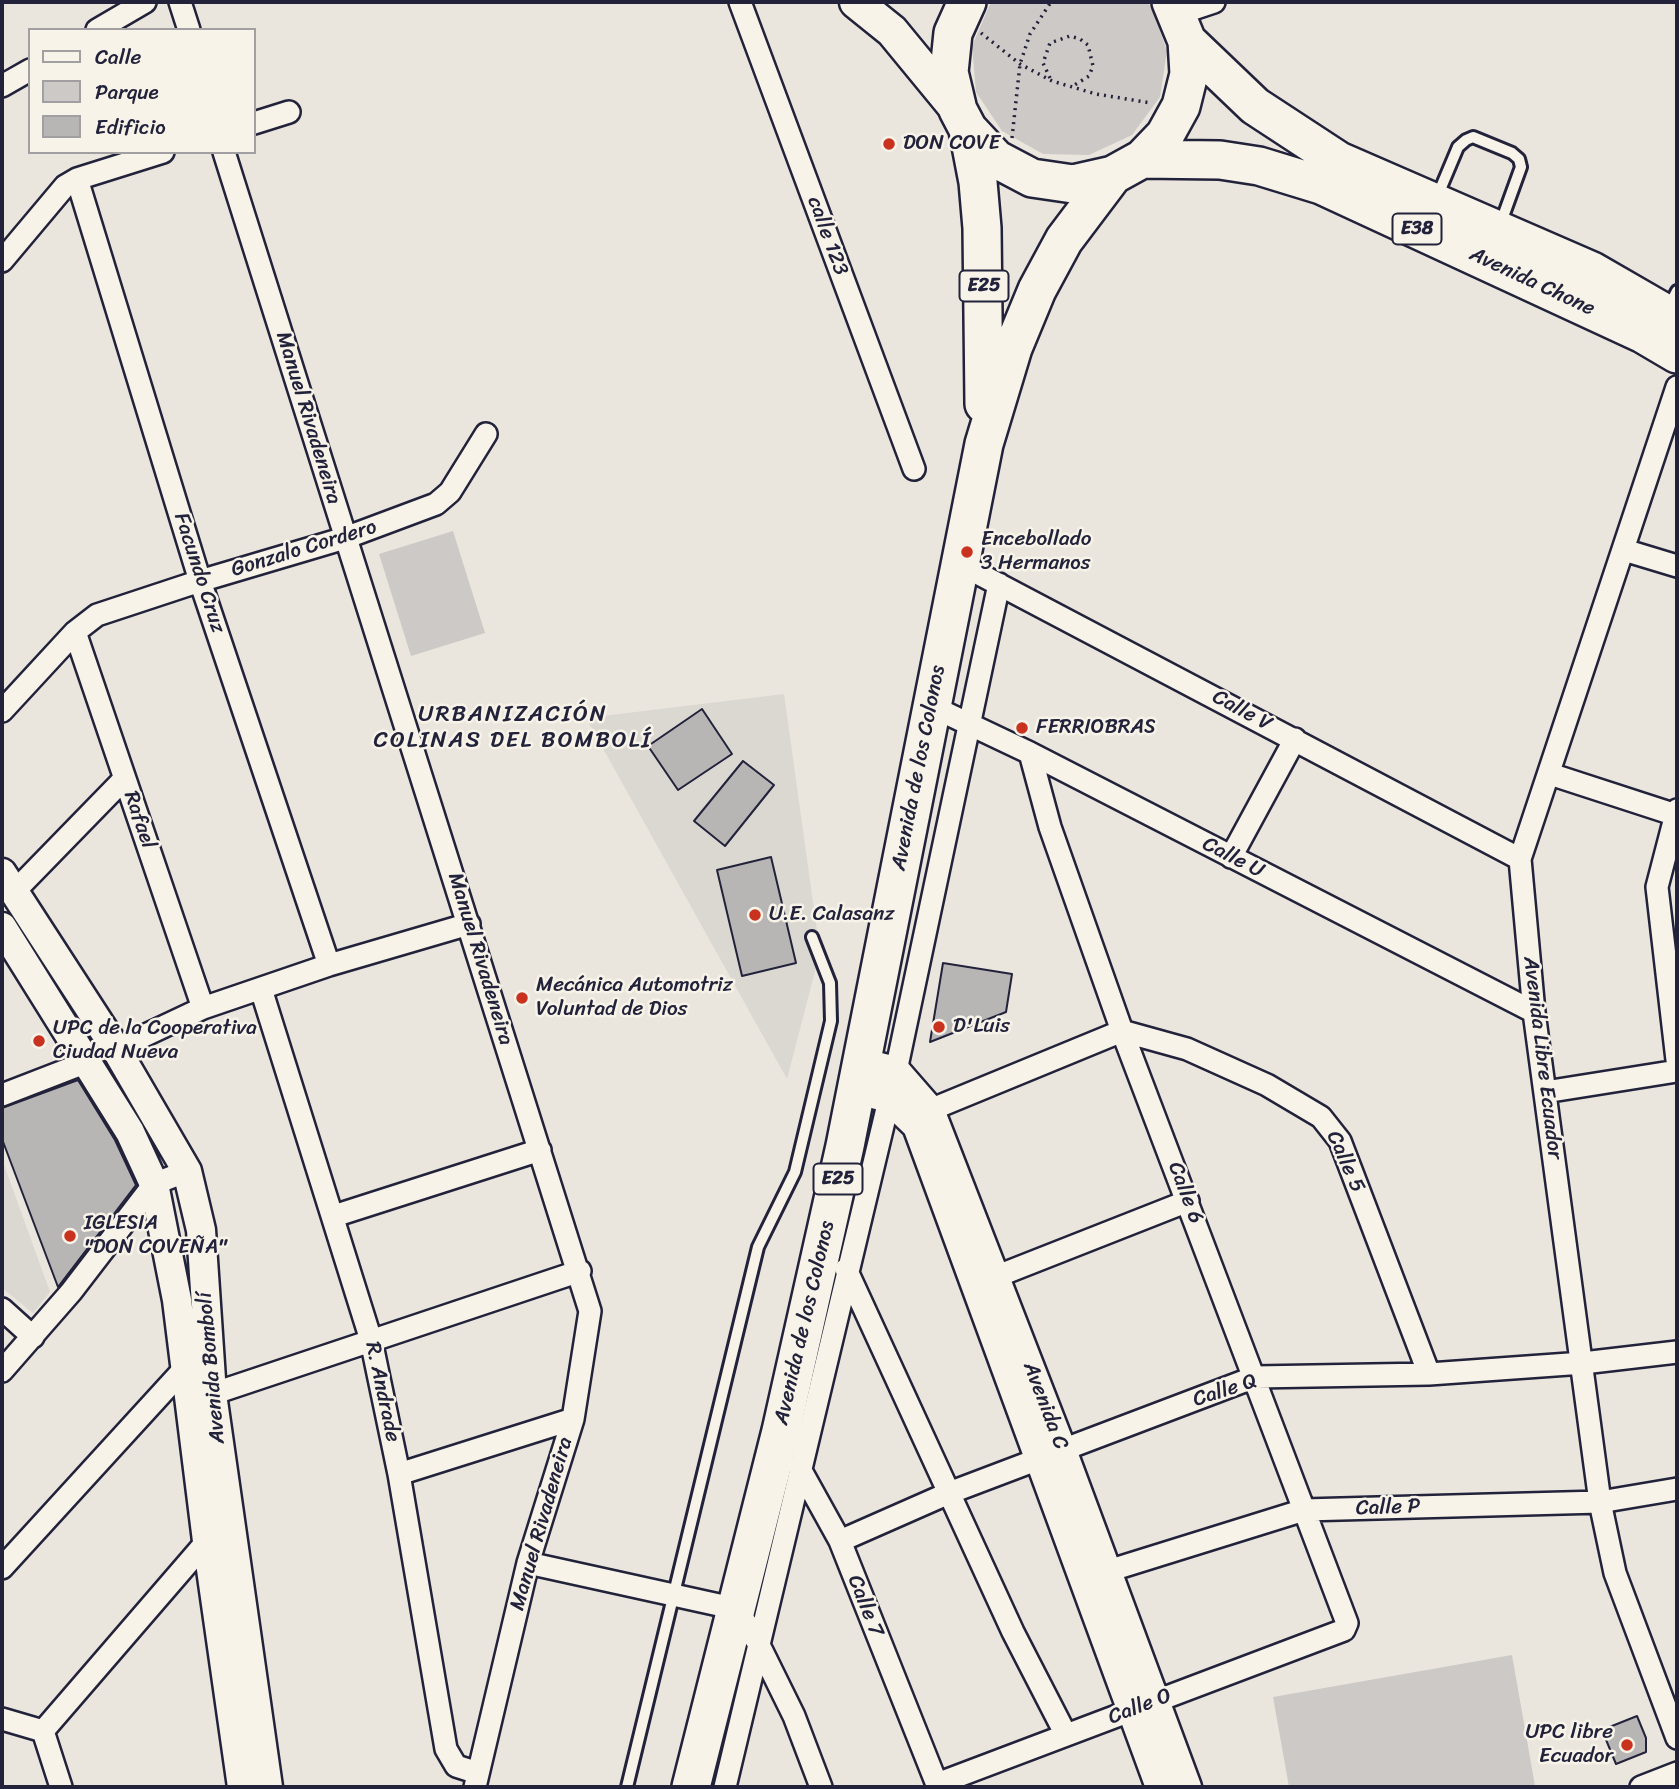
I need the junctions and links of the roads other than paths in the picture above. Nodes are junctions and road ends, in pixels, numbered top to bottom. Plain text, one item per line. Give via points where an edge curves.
1 (145, 2) edge
2 (180, 2) edge
3 (740, 2) edge
4 (856, 2) edge
5 (1214, 2) edge
6 (964, 9) edge
7 (1179, 19) edge
8 (100, 28) edge
9 (187, 28) edge
10 (28, 71) edge
11 (2, 86) edge
12 (289, 111) dead end
13 (963, 120) junction
14 (256, 122) edge
15 (157, 154) edge
16 (226, 154) edge
17 (1127, 167) junction
18 (77, 179) junction
19 (1434, 203) junction
20 (1498, 230) junction
21 (2, 261) edge
22 (1673, 308) edge
23 (1677, 354) edge
24 (1677, 387) edge
25 (486, 434) dead end
26 (984, 444) junction
27 (914, 469) dead end
28 (345, 538) junction
29 (1624, 550) junction
30 (962, 565) junction
31 (1677, 566) edge
32 (200, 580) junction
33 (999, 584) junction
34 (75, 632) junction
35 (931, 706) junction
36 (2, 711) edge
37 (968, 723) junction
38 (1295, 739) junction
39 (1030, 753) junction
40 (1550, 774) junction
41 (124, 779) junction
42 (1676, 812) edge
43 (1231, 857) junction
44 (1520, 859) junction
45 (8, 883) edge
46 (469, 924) junction
47 (2, 927) edge
48 (812, 937) dead end
49 (330, 965) junction
50 (261, 989) junction
51 (203, 1009) junction
52 (1534, 1012) junction
53 (1122, 1031) junction
54 (116, 1049) junction
55 (1677, 1060) edge
56 (86, 1062) junction
57 (896, 1071) junction
58 (1677, 1071) edge
59 (868, 1083) junction
60 (1545, 1092) junction
61 (2, 1095) edge
62 (930, 1110) junction
63 (540, 1150) junction
64 (187, 1171) junction
65 (154, 1184) junction
66 (1188, 1201) junction
67 (334, 1216) junction
68 (826, 1231) junction
69 (580, 1271) junction
70 (848, 1272) junction
71 (995, 1277) junction
72 (2, 1309) edge
73 (33, 1337) junction
74 (371, 1340) junction
75 (1677, 1352) edge
76 (1583, 1363) junction
77 (184, 1370) junction
78 (2, 1371) edge
79 (1429, 1374) junction
80 (1255, 1377) junction
81 (212, 1394) junction
82 (573, 1419) junction
83 (781, 1431) junction
84 (1051, 1455) junction
85 (801, 1472) junction
86 (399, 1474) junction
87 (1677, 1489) edge
88 (949, 1493) junction
89 (1600, 1502) junction
90 (1304, 1510) junction
91 (207, 1541) junction
92 (839, 1541) junction
93 (528, 1563) junction
94 (2, 1568) edge
95 (1108, 1571) junction
96 (673, 1597) junction
97 (737, 1609) junction
98 (1344, 1630) joint
99 (758, 1643) junction
100 (1144, 1706) junction
101 (2, 1719) edge
102 (43, 1731) junction
103 (1066, 1735) junction
104 (1677, 1738) edge
105 (1677, 1773) edge
106 (477, 1780) edge
107 (937, 1786) edge
108 (61, 1787) edge
109 (243, 1787) edge
110 (268, 1787) edge
111 (627, 1787) edge
112 (691, 1787) edge
113 (725, 1787) edge
114 (821, 1787) edge
115 (1160, 1787) edge
116 (1187, 1787) edge
117 (1641, 1787) edge

1 - 8 street
2 - 9 street
3 - 27 street, calle 123
4 - 13 main road via 892,31 926,68
5 - 7 street
6 - 13 highway, E25 via 953,33 949,72
7 - 17 highway, E25 via 1189,74 1181,106 1165,135
7 - 19 highway, Avenida Chone / E38 via 1255,106 1339,161
10 - 11 street
12 - 14 street
13 - 17 highway, Avenida Chone via 996,159 1032,178 1073,184
13 - 26 highway, Avenida de los Colonos / E25 via 978,182 982,228
15 - 18 street
16 - 28 street, Manuel Rivadeneira
17 - 23 highway, Avenida Chone / E38 via 1220,160 1259,166 1321,185
17 - 26 highway, Avenida de los Colonos / E25 via 1064,240 1037,290 1013,348
18 - 21 street via 57,194
18 - 32 street, Facundo Cruz
19 - 20 highway, Avenida Chone / E38
19 - 20 lane via 1458,147 1466,140 1473,137 1512,153 1521,167
20 - 22 highway, Avenida Chone / E38
24 - 29 street, Avenida Libre Ecuador
25 - 28 street, Gonzalo Cordero via 444,499
26 - 30 highway, Avenida de los Colonos / E25
28 - 32 street, Gonzalo Cordero
28 - 46 street, Manuel Rivadeneira
29 - 31 street
29 - 40 street, Avenida Libre Ecuador
30 - 33 street, Calle V
30 - 35 highway, Avenida de los Colonos / E25
32 - 34 street, Gonzalo Cordero via 105,612
32 - 49 street, Facundo Cruz
33 - 37 street
33 - 38 street, Calle V
34 - 36 street, Gonzalo Cordero
34 - 41 street, Rafael
35 - 37 street, Calle U
35 - 59 highway, Avenida de los Colonos / E25
37 - 39 street, Calle U
37 - 57 street
38 - 43 street
38 - 44 street, Calle V
39 - 43 street, Calle U
39 - 53 street, Calle 6 via 1049,827
40 - 42 street
40 - 44 street, Avenida Libre Ecuador
41 - 45 street
41 - 51 street, Rafael
42 - 55 street via 1657,887
43 - 52 street, Calle U
44 - 52 street, Avenida Libre Ecuador
45 - 54 street, Avenida Bombolí
46 - 49 street
46 - 63 street, Manuel Rivadeneira
47 - 56 street, Avenida Bombolí
48 - 96 lane via 830,984 831,1021 794,1172 758,1247
49 - 50 street
50 - 51 street
50 - 67 street, R. Andrade
51 - 54 street
52 - 60 street, Avenida Libre Ecuador
53 - 62 street
53 - 66 street, Calle 6
53 - 79 street, Calle 5 via 1205,1056 1267,1085 1331,1126
54 - 64 street, Avenida Bombolí
56 - 61 street
56 - 65 street, Avenida Bombolí via 130,1132
57 - 59 street
57 - 62 street, Avenida C
58 - 60 street
59 - 68 highway, Avenida de los Colonos / E25
59 - 70 street
59 - 84 street, Avenida C via 917,1126
60 - 76 street, Avenida Libre Ecuador
62 - 71 street, Avenida C
63 - 67 street
63 - 69 street, Manuel Rivadeneira
64 - 65 street
64 - 81 street, Avenida Bombolí via 201,1230
65 - 73 street
65 - 77 street, Avenida Bombolí via 177,1300
66 - 71 street
66 - 80 street, Calle 6
67 - 74 street, R. Andrade
68 - 70 street
68 - 83 highway, Avenida de los Colonos / E25
69 - 74 street
69 - 82 street, Manuel Rivadeneira via 590,1324
70 - 85 street
70 - 88 street
71 - 84 street, Avenida C
72 - 73 street
73 - 78 street
74 - 81 street
74 - 86 street, R. Andrade
75 - 76 street, Calle Q
76 - 79 street, Calle Q
76 - 89 street, Avenida Libre Ecuador
77 - 91 street, Avenida Bombolí
77 - 94 street
79 - 80 street, Calle Q
80 - 84 street, Calle Q
80 - 90 street, Calle 6
81 - 110 street, Avenida Bombolí
82 - 86 street
82 - 93 street, Manuel Rivadeneira
83 - 85 street, Calle 7
83 - 97 highway, Avenida de los Colonos / E25
84 - 88 street, Calle Q
84 - 95 street, Avenida C
84 - 100 street, Avenida C
85 - 92 street, Calle 7
85 - 99 street
86 - 106 street, R. Andrade via 446,1749 456,1766
87 - 89 street, Calle P
88 - 92 street, Calle Q
88 - 103 street
89 - 90 street, Calle P
89 - 104 street, Avenida Libre Ecuador via 1615,1573
90 - 95 street, Calle P
90 - 98 street, Calle 6 via 1346,1618
91 - 102 street
91 - 109 street, Avenida Bombolí
92 - 107 street, Calle 7
93 - 96 street
93 - 106 street, Manuel Rivadeneira
95 - 100 street, Avenida C
96 - 97 street
96 - 111 lane
97 - 99 street
97 - 112 highway, Avenida de los Colonos / E25
98 - 100 street, Calle O
99 - 113 street
99 - 114 street via 794,1716
100 - 103 street, Calle O
100 - 115 street, Avenida C
100 - 116 street, Avenida C
101 - 102 street
102 - 108 street
103 - 107 street, Calle O
105 - 117 street

